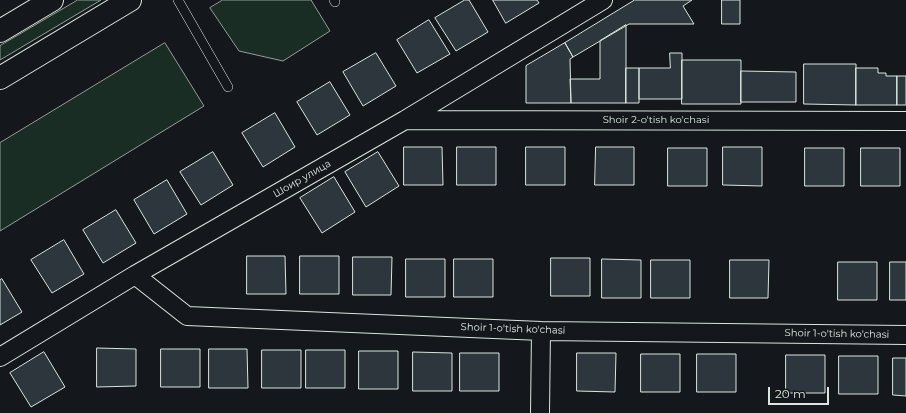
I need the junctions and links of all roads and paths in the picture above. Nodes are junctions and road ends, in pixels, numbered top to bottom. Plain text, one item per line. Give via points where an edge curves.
1 (52, 0) edge
2 (130, 0) edge
3 (178, 0) edge
4 (603, 0) edge
5 (0, 31) edge
6 (0, 78) edge
7 (228, 87) dead end
8 (405, 120) junction
9 (906, 121) edge
10 (135, 275) junction
11 (541, 331) junction
12 (906, 335) edge
13 (0, 357) edge
14 (540, 413) edge

1 - 5 highway
2 - 6 highway
3 - 7 lane
4 - 8 street, Шоир улица
8 - 9 street, Shoir 2-o'tish ko'chasi
8 - 10 street, Шоир улица
10 - 11 street, Shoir 1-o'tish ko'chasi via 187,316
10 - 13 street, Шоир улица
11 - 12 street, Shoir 1-o'tish ko'chasi
11 - 14 street

